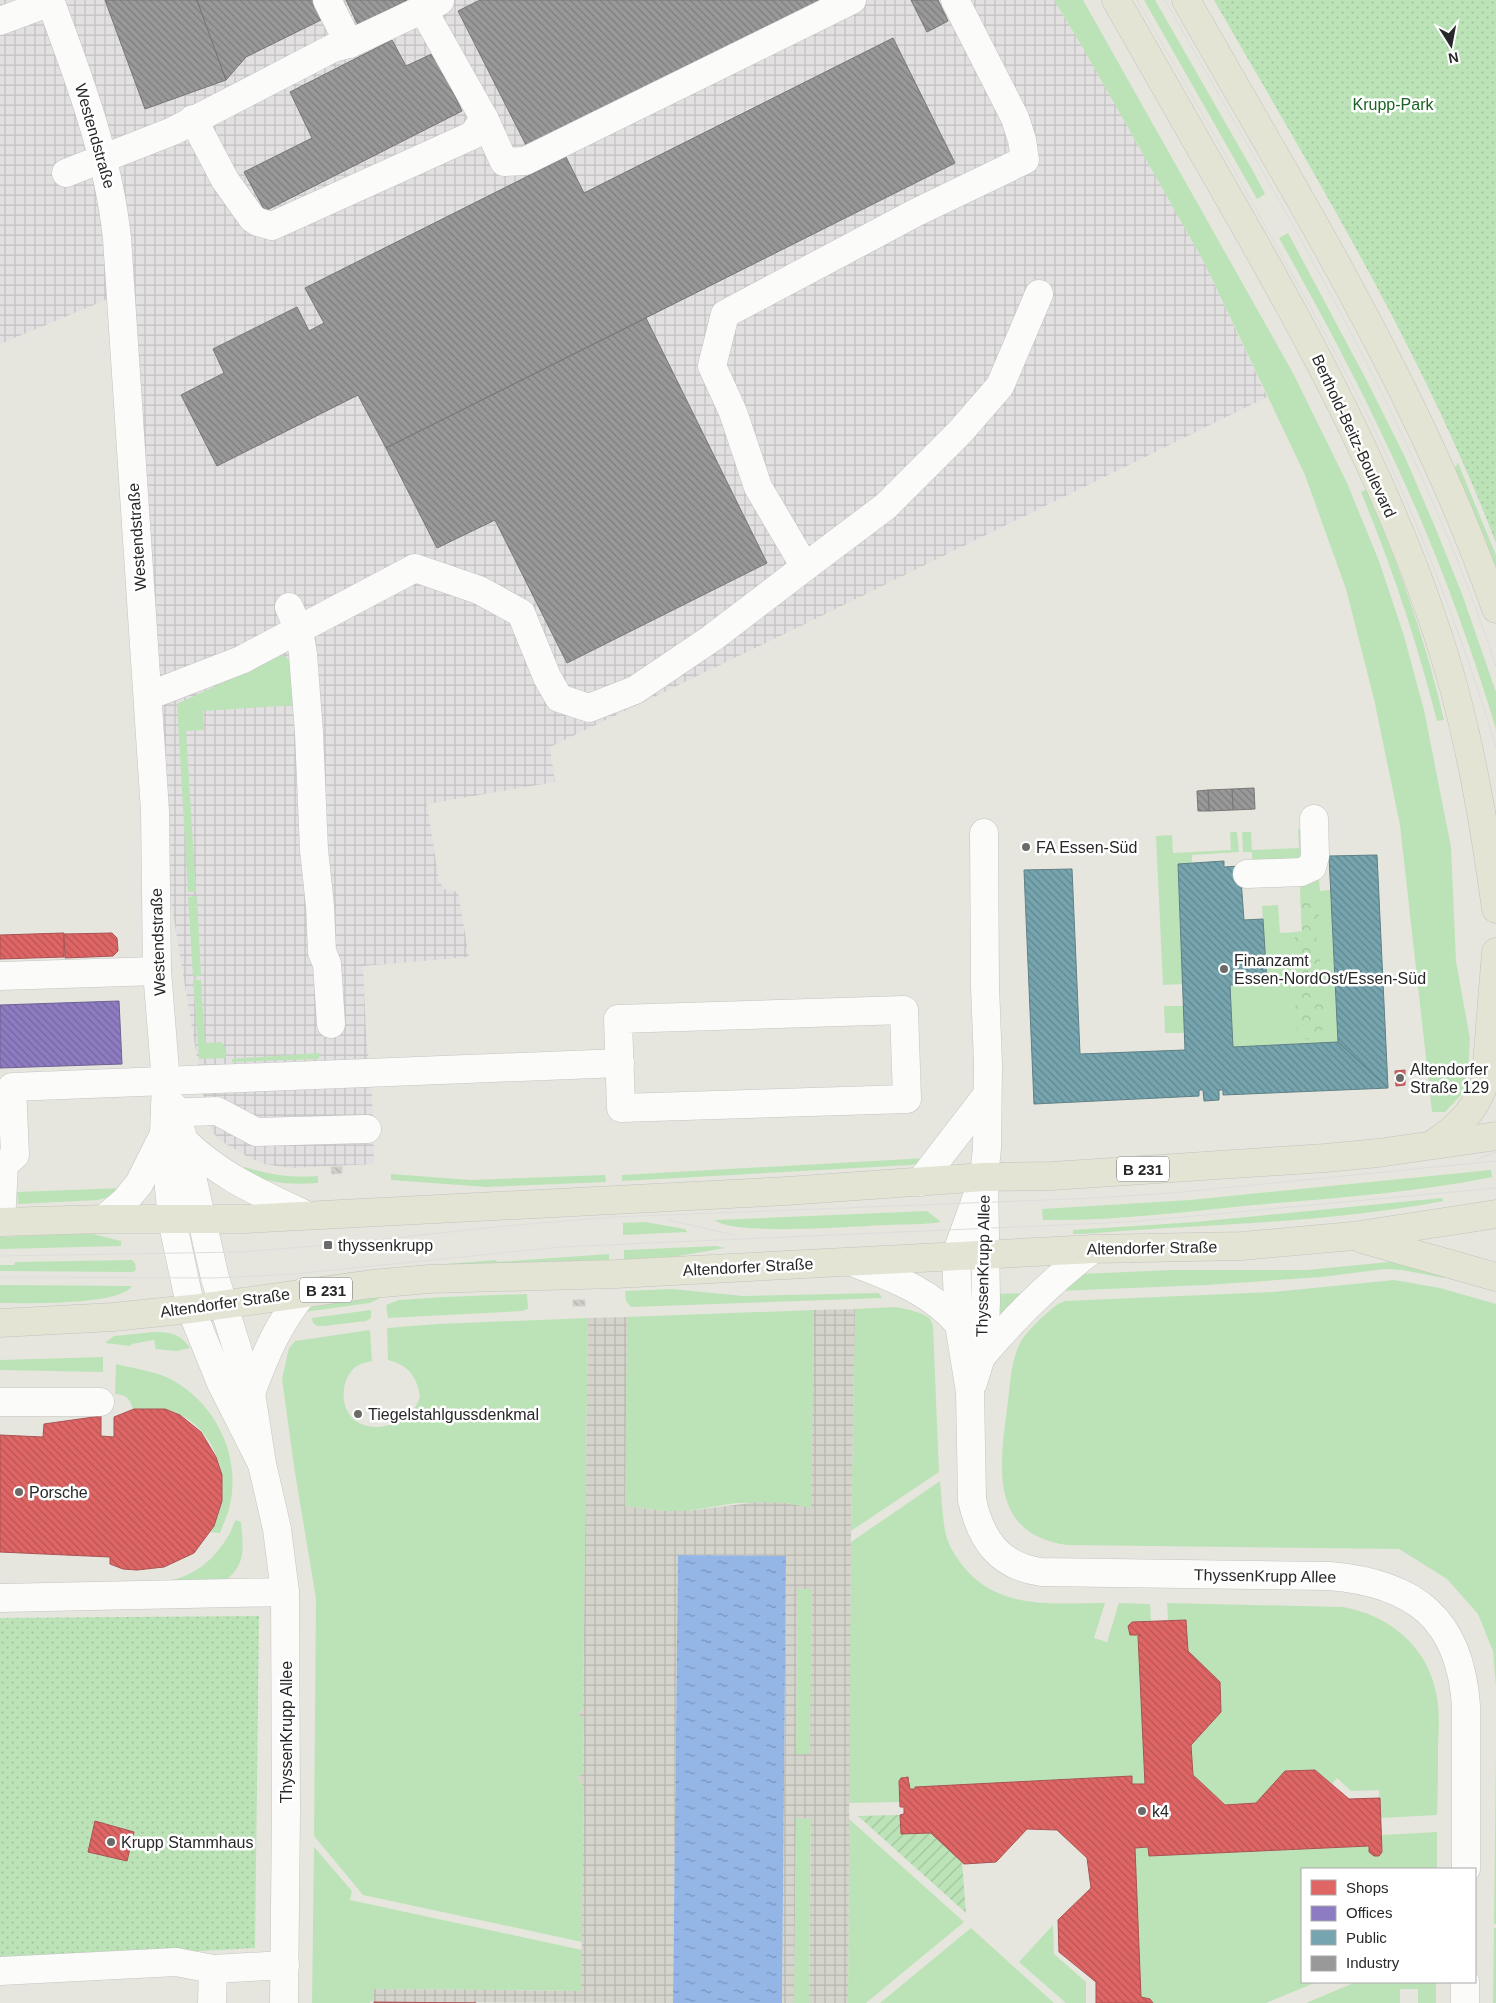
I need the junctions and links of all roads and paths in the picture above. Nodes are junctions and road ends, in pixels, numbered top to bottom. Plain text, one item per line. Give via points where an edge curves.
1 (327, 0) edge
2 (852, 0) edge
3 (955, 0) edge
4 (1116, 0) edge
5 (1186, 0) edge
6 (51, 1) edge
7 (433, 4) edge
8 (0, 21) edge
9 (349, 44) junction
10 (484, 118) junction
11 (193, 119) junction
12 (104, 159) junction
13 (66, 173) dead end
14 (1038, 294) dead end
15 (805, 567) junction
16 (1496, 609) edge
17 (294, 618) junction
18 (148, 696) junction
19 (1314, 819) dead end
20 (984, 832) dead end
21 (1247, 874) dead end
22 (1496, 909) edge
23 (1496, 952) edge
24 (157, 971) junction
25 (0, 976) edge
26 (331, 1024) dead end
27 (620, 1063) junction
28 (166, 1082) junction
29 (987, 1095) junction
30 (172, 1125) junction
31 (367, 1129) dead end
32 (1496, 1136) edge
33 (1432, 1145) junction
34 (984, 1177) junction
35 (920, 1182) junction
36 (1496, 1214) edge
37 (306, 1215) junction
38 (104, 1219) junction
39 (172, 1220) junction
40 (202, 1220) junction
41 (0, 1222) edge
42 (1353, 1236) junction
43 (1093, 1249) junction
44 (985, 1254) junction
45 (956, 1255) junction
46 (852, 1262) junction
47 (1496, 1276) edge
48 (304, 1292) junction
49 (223, 1305) junction
50 (191, 1309) junction
51 (0, 1323) edge
52 (959, 1324) junction
53 (206, 1350) joint
54 (981, 1357) junction
55 (970, 1392) junction
56 (252, 1393) junction
57 (0, 1402) edge
58 (100, 1402) dead end
59 (262, 1464) junction
60 (285, 1592) junction
61 (0, 1598) edge
62 (1466, 1868) edge
63 (285, 1965) junction
64 (213, 1969) junction
65 (0, 1971) edge
66 (1465, 1983) edge
67 (212, 2003) edge
68 (284, 2003) edge
69 (1465, 2003) edge

1 - 9 street
2 - 10 street via 526,161 504,162
3 - 15 street via 1015,118 1025,160 917,212 725,314 712,366 733,412 758,488
4 - 22 main road, Berthold-Beitz-Boulevard via 1314,351 1394,519 1437,633 1458,702 1477,787
5 - 16 main road via 1391,368 1446,484
6 - 8 street, Westendstraße
6 - 12 street, Westendstraße
7 - 9 street
7 - 10 street via 430,22
9 - 11 street via 333,48
10 - 11 street via 473,135 272,226 252,218 225,180
11 - 12 street via 173,131
12 - 13 street
12 - 18 street, Westendstraße via 117,238
14 - 15 street via 1000,386 960,432 886,506
15 - 17 street via 712,638 635,690 589,708 559,698 521,612 479,590 415,568
17 - 18 street via 241,660
17 - 26 street via 309,733 314,850
18 - 24 street, Westendstraße via 155,811
19 - 21 street via 1315,856 1312,867 1301,872
20 - 29 street
23 - 33 main road via 1484,1087 1463,1121
24 - 25 street
24 - 28 street, Westendstraße
27 - 27 street via 621,1108 907,1099 904,1010 618,1019
27 - 28 street
28 - 30 street, Westendstraße
28 - 41 street via 12,1087 15,1155 4,1164
29 - 34 street
29 - 35 street
30 - 31 street via 217,1111 256,1132
30 - 37 street via 200,1157 229,1178
30 - 38 street, Westendstraße via 139,1184
30 - 39 street, Westendstraße
30 - 40 street, Westendstraße
32 - 33 main road, B 231
33 - 34 main road, B 231 via 1302,1160 1052,1176
34 - 35 main road, B 231
34 - 44 street, ThyssenKrupp Allee
34 - 45 street, ThyssenKrupp Allee
35 - 37 main road, B 231
36 - 42 main road, Altendorfer Straße / B 231
37 - 40 main road, B 231
38 - 39 main road, B 231
38 - 41 main road, B 231
39 - 40 main road, B 231
39 - 50 street, Westendstraße
40 - 49 street, Westendstraße
42 - 43 main road, Altendorfer Straße / B 231 via 1242,1246
42 - 47 main road
43 - 44 main road, Altendorfer Straße / B 231
43 - 54 street, ThyssenKrupp Allee via 1042,1291
44 - 45 main road, Altendorfer Straße / B 231
44 - 54 street, ThyssenKrupp Allee via 985,1328
45 - 46 main road, Altendorfer Straße / B 231
45 - 52 street, ThyssenKrupp Allee
46 - 48 main road, Altendorfer Straße / B 231 via 429,1280
46 - 52 street, ThyssenKrupp Allee via 933,1298
48 - 49 main road, Altendorfer Straße / B 231
48 - 56 street, ThyssenKrupp Allee via 277,1329
49 - 50 main road, Altendorfer Straße / B 231
49 - 56 street, ThyssenKrupp Allee
50 - 51 main road, Altendorfer Straße / B 231
50 - 53 street, Westendstraße
52 - 55 street, ThyssenKrupp Allee
53 - 59 street, ThyssenKrupp Allee
54 - 55 street, ThyssenKrupp Allee
55 - 62 street, ThyssenKrupp Allee via 970,1482 975,1516 992,1546 1018,1567 1049,1572 1354,1578 1405,1594 1426,1609 1454,1647 1465,1685
56 - 59 street, ThyssenKrupp Allee
57 - 58 street
59 - 60 street, ThyssenKrupp Allee via 277,1529
60 - 61 street
60 - 63 street, ThyssenKrupp Allee
63 - 64 street
63 - 68 street, ThyssenKrupp Allee
64 - 65 street via 176,1962
64 - 67 street
66 - 69 street

